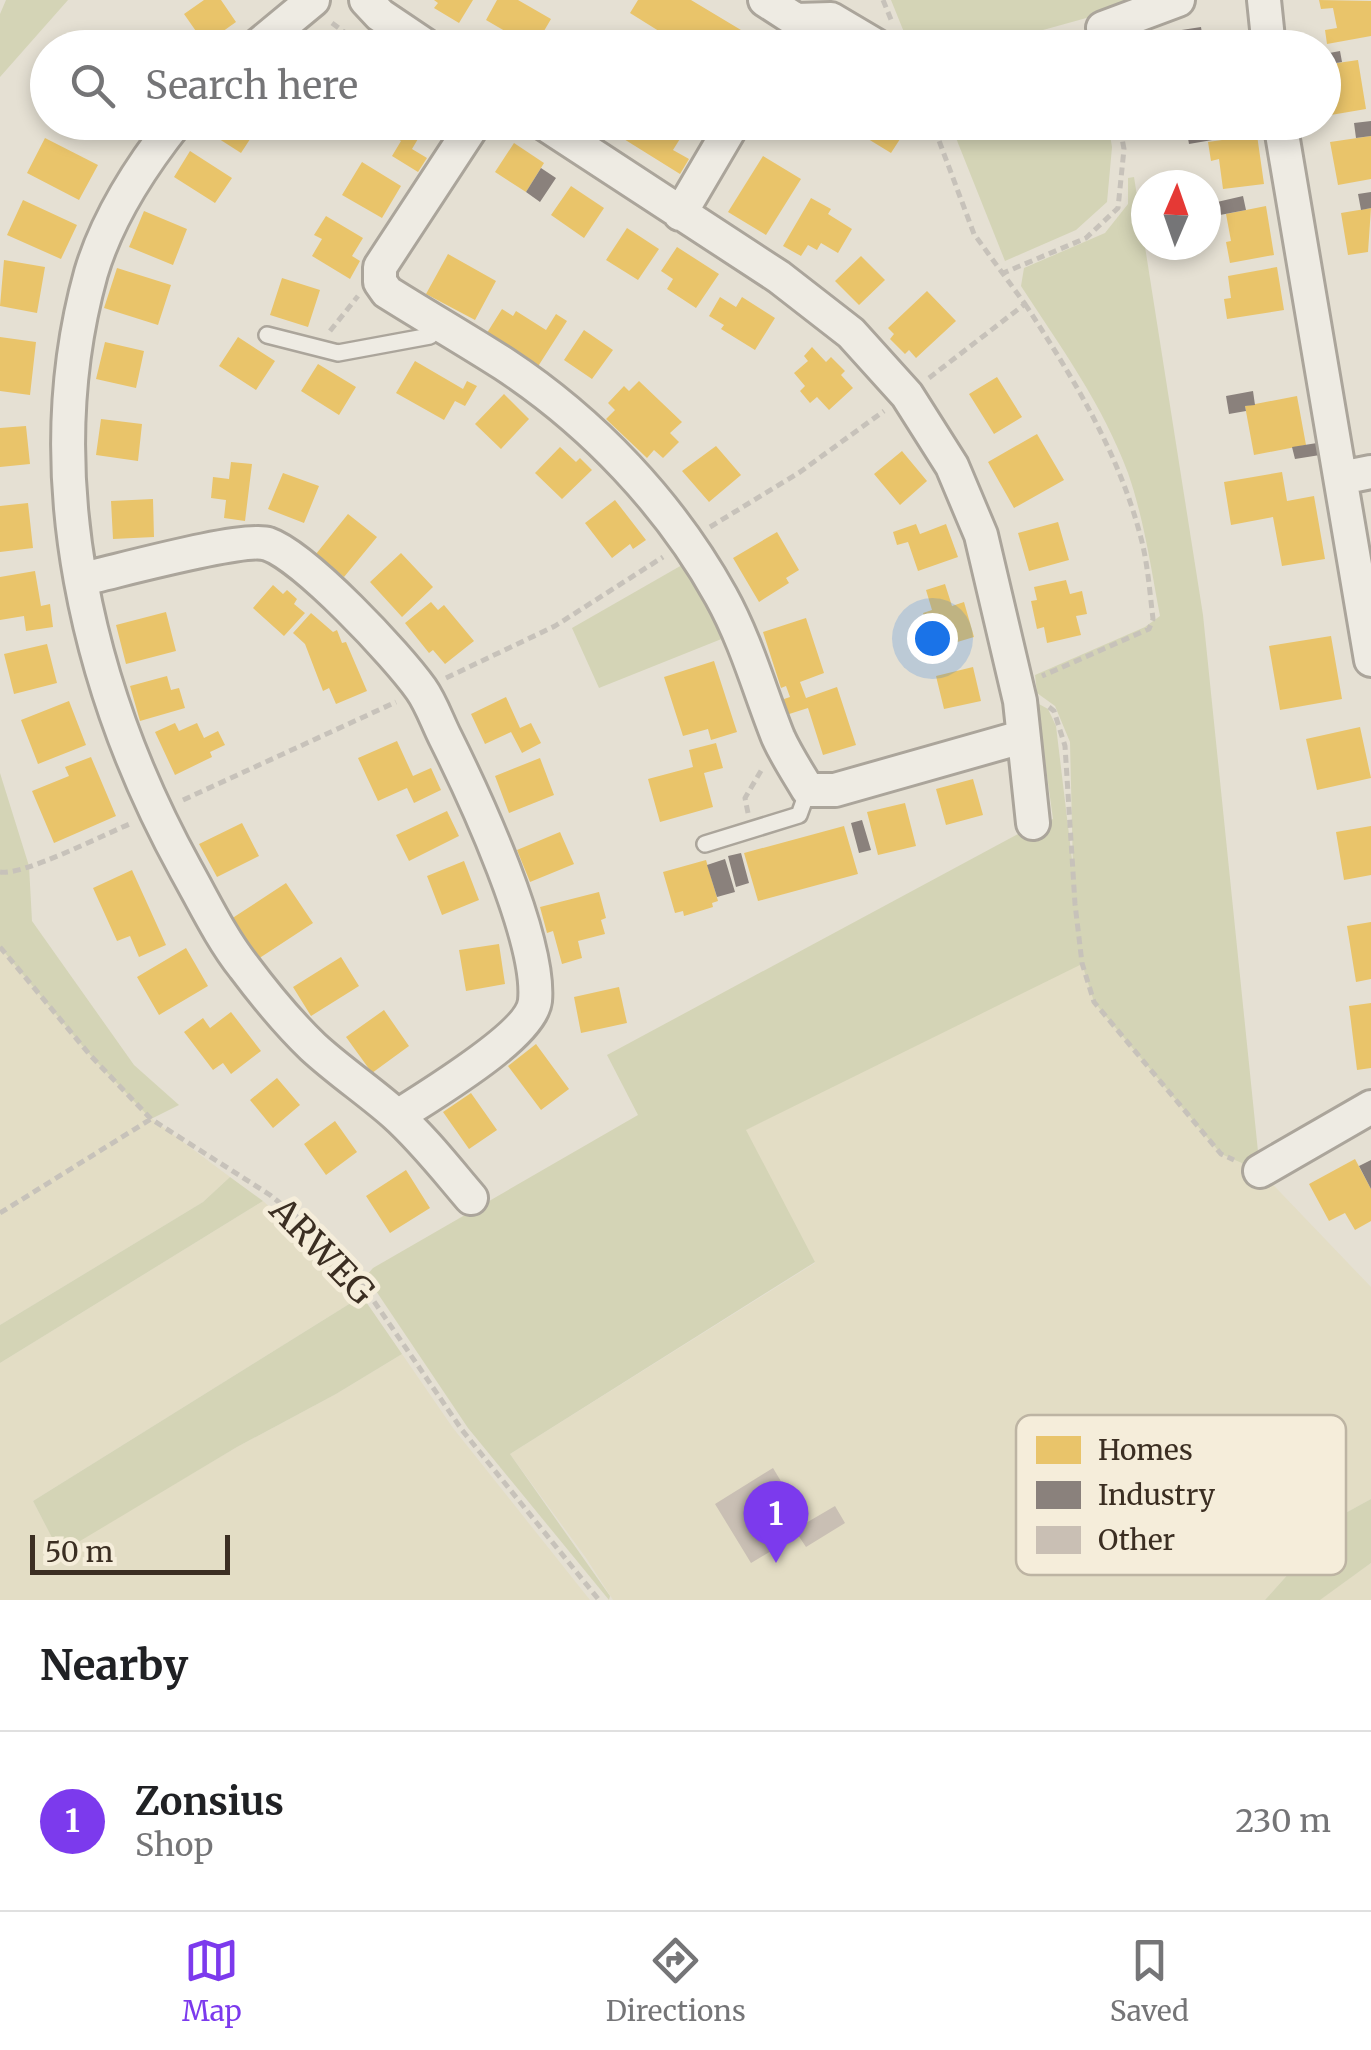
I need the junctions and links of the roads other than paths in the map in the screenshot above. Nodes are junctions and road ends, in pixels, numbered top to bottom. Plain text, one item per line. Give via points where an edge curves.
1 (366, 0) edge
2 (765, 0) edge
3 (1178, 0) edge
4 (1264, 0) edge
5 (311, 2) edge
6 (794, 22) edge
7 (1102, 28) road end
8 (277, 30) edge
9 (402, 30) edge
10 (848, 30) edge
11 (1267, 30) edge
12 (164, 140) edge
13 (462, 140) edge
14 (569, 140) edge
15 (723, 140) edge
16 (1284, 140) edge
17 (680, 214) junction
18 (438, 324) junction
19 (267, 335) dead end
20 (1356, 475) edge
21 (82, 579) junction
22 (1371, 660) edge
23 (1022, 737) junction
24 (808, 790) junction
25 (1033, 823) dead end
26 (705, 844) dead end
27 (1371, 1107) edge
28 (398, 1116) junction
29 (1260, 1171) road end
30 (471, 1198) dead end

1 - 9 street
2 - 6 street
3 - 7 street
4 - 11 street
5 - 8 street
6 - 10 street via 831,20
12 - 21 street via 114,216 92,272 72,376 68,476
13 - 18 street via 380,267 387,292
14 - 17 street
15 - 17 street
16 - 20 street
17 - 23 street via 851,333 907,395 952,466 981,535
18 - 19 lane via 430,336 338,353
18 - 24 street via 573,416 631,472 687,542 746,646 780,740
20 - 22 street
21 - 28 street via 95,652 155,813 240,963 313,1047
21 - 28 street via 264,542 291,555 422,690 490,833 528,946 535,1003 522,1026 486,1056
23 - 24 street via 835,790
23 - 25 street
24 - 26 lane via 799,815
27 - 29 street
28 - 30 street

